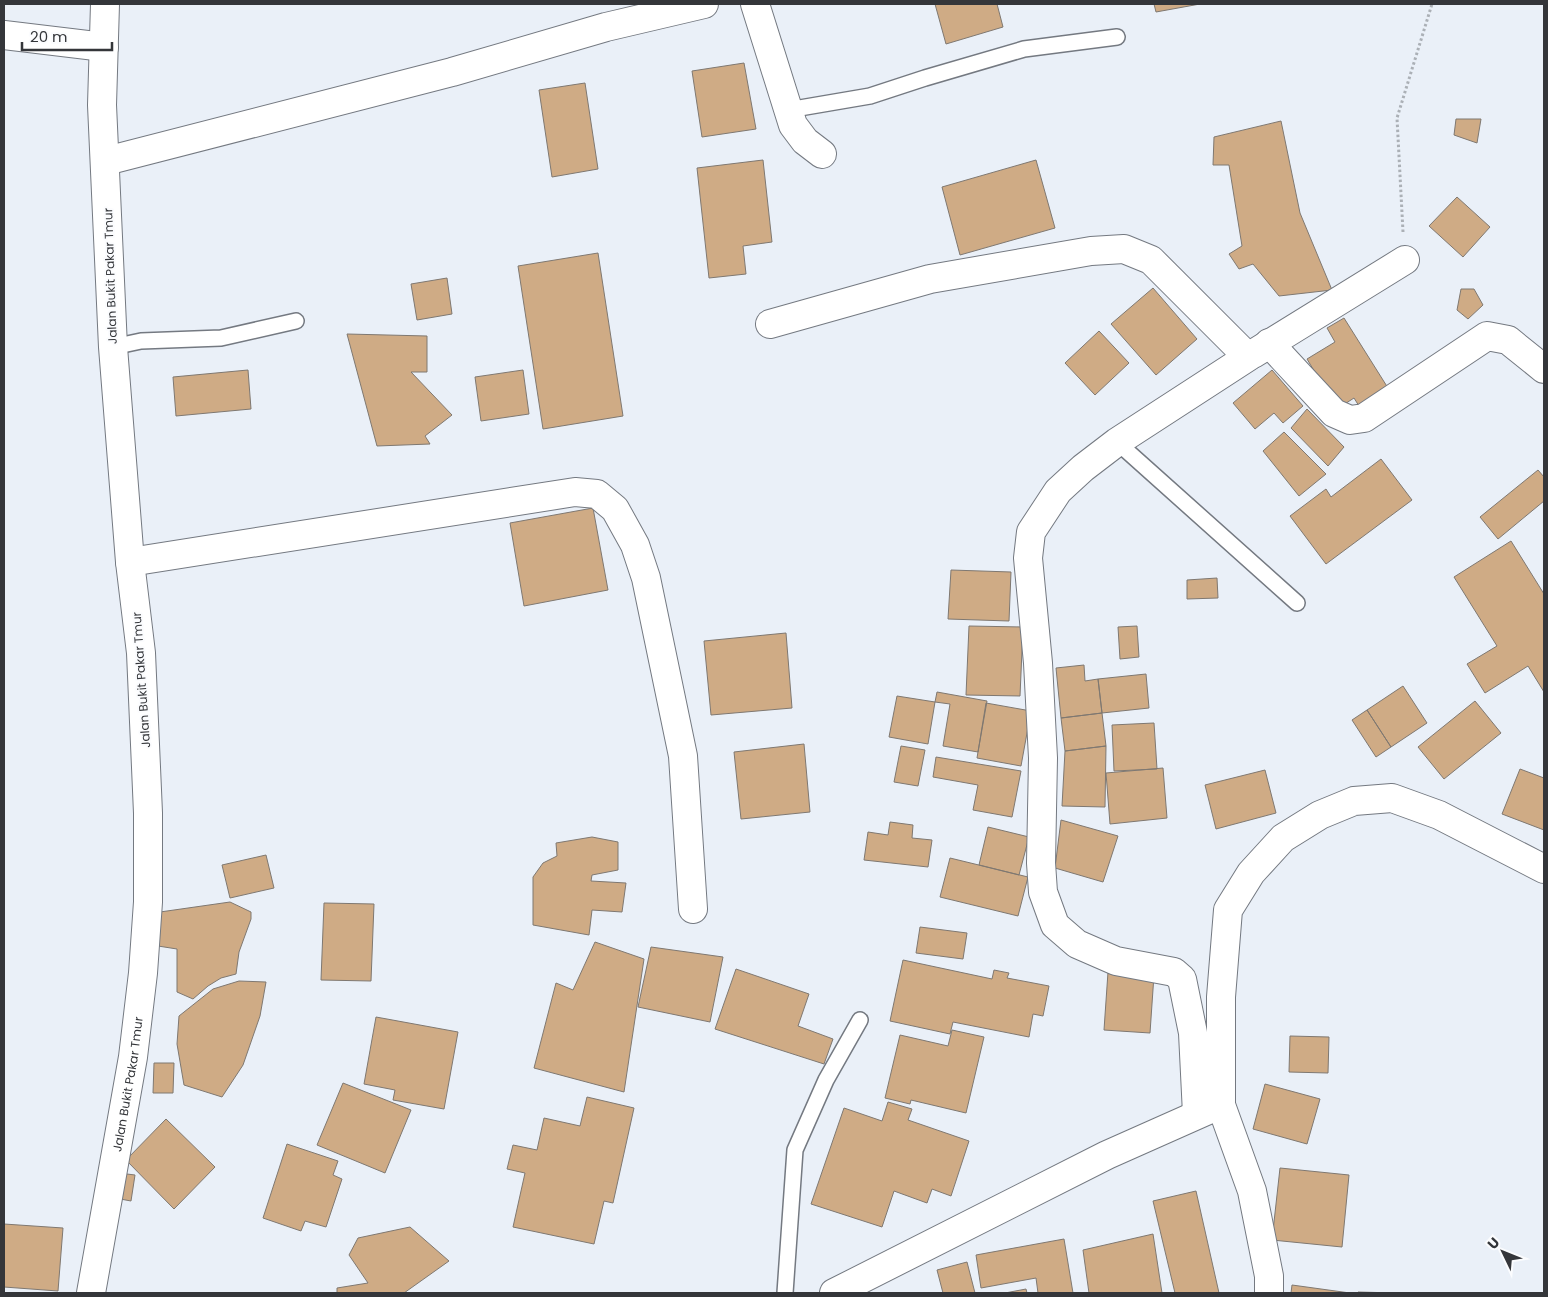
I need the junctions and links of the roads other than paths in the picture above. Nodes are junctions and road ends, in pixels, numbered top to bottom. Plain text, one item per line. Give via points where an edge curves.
1 (105, 4) edge
2 (704, 4) edge
3 (755, 4) edge
4 (4, 35) edge
5 (1117, 37) dead end
6 (104, 47) junction
7 (788, 110) junction
8 (822, 154) dead end
9 (106, 160) junction
10 (1405, 260) road end
11 (296, 321) dead end
12 (770, 324) dead end
13 (113, 347) junction
14 (1258, 350) junction
15 (1544, 369) edge
16 (1117, 442) junction
17 (130, 562) junction
18 (1297, 603) dead end
19 (1544, 870) edge
20 (693, 909) dead end
21 (860, 1020) dead end
22 (1209, 1109) junction
23 (91, 1293) edge
24 (785, 1293) edge
25 (834, 1293) edge
26 (1269, 1293) edge

1 - 6 street, Jalan Bukit Pakar Tmur
2 - 9 street
3 - 7 street
4 - 6 street
5 - 7 lane via 1024,49 870,96
6 - 9 street, Jalan Bukit Pakar Tmur via 102,105
7 - 8 street via 793,125
9 - 13 street, Jalan Bukit Pakar Tmur
10 - 14 street
11 - 13 lane via 221,338 141,341
12 - 14 street via 930,279 1091,251 1124,249 1151,260
13 - 17 street, Jalan Bukit Pakar Tmur
14 - 15 street via 1334,413 1350,420 1364,418 1487,336 1508,340
14 - 16 street
16 - 18 lane
16 - 22 street via 1058,491 1031,532 1028,558 1043,758 1040,863 1043,892 1056,925 1077,944 1116,961 1174,972 1182,979
17 - 20 street via 575,492 597,494 615,509 635,545 646,578 683,756
17 - 23 street, Jalan Bukit Pakar Tmur via 141,653 148,813 148,902 133,1057
19 - 22 street via 1439,815 1392,798 1354,800 1320,815 1283,838 1251,872 1228,910
21 - 24 lane via 821,1088 795,1150
22 - 25 street via 1107,1155
22 - 26 street via 1252,1192 1269,1276

